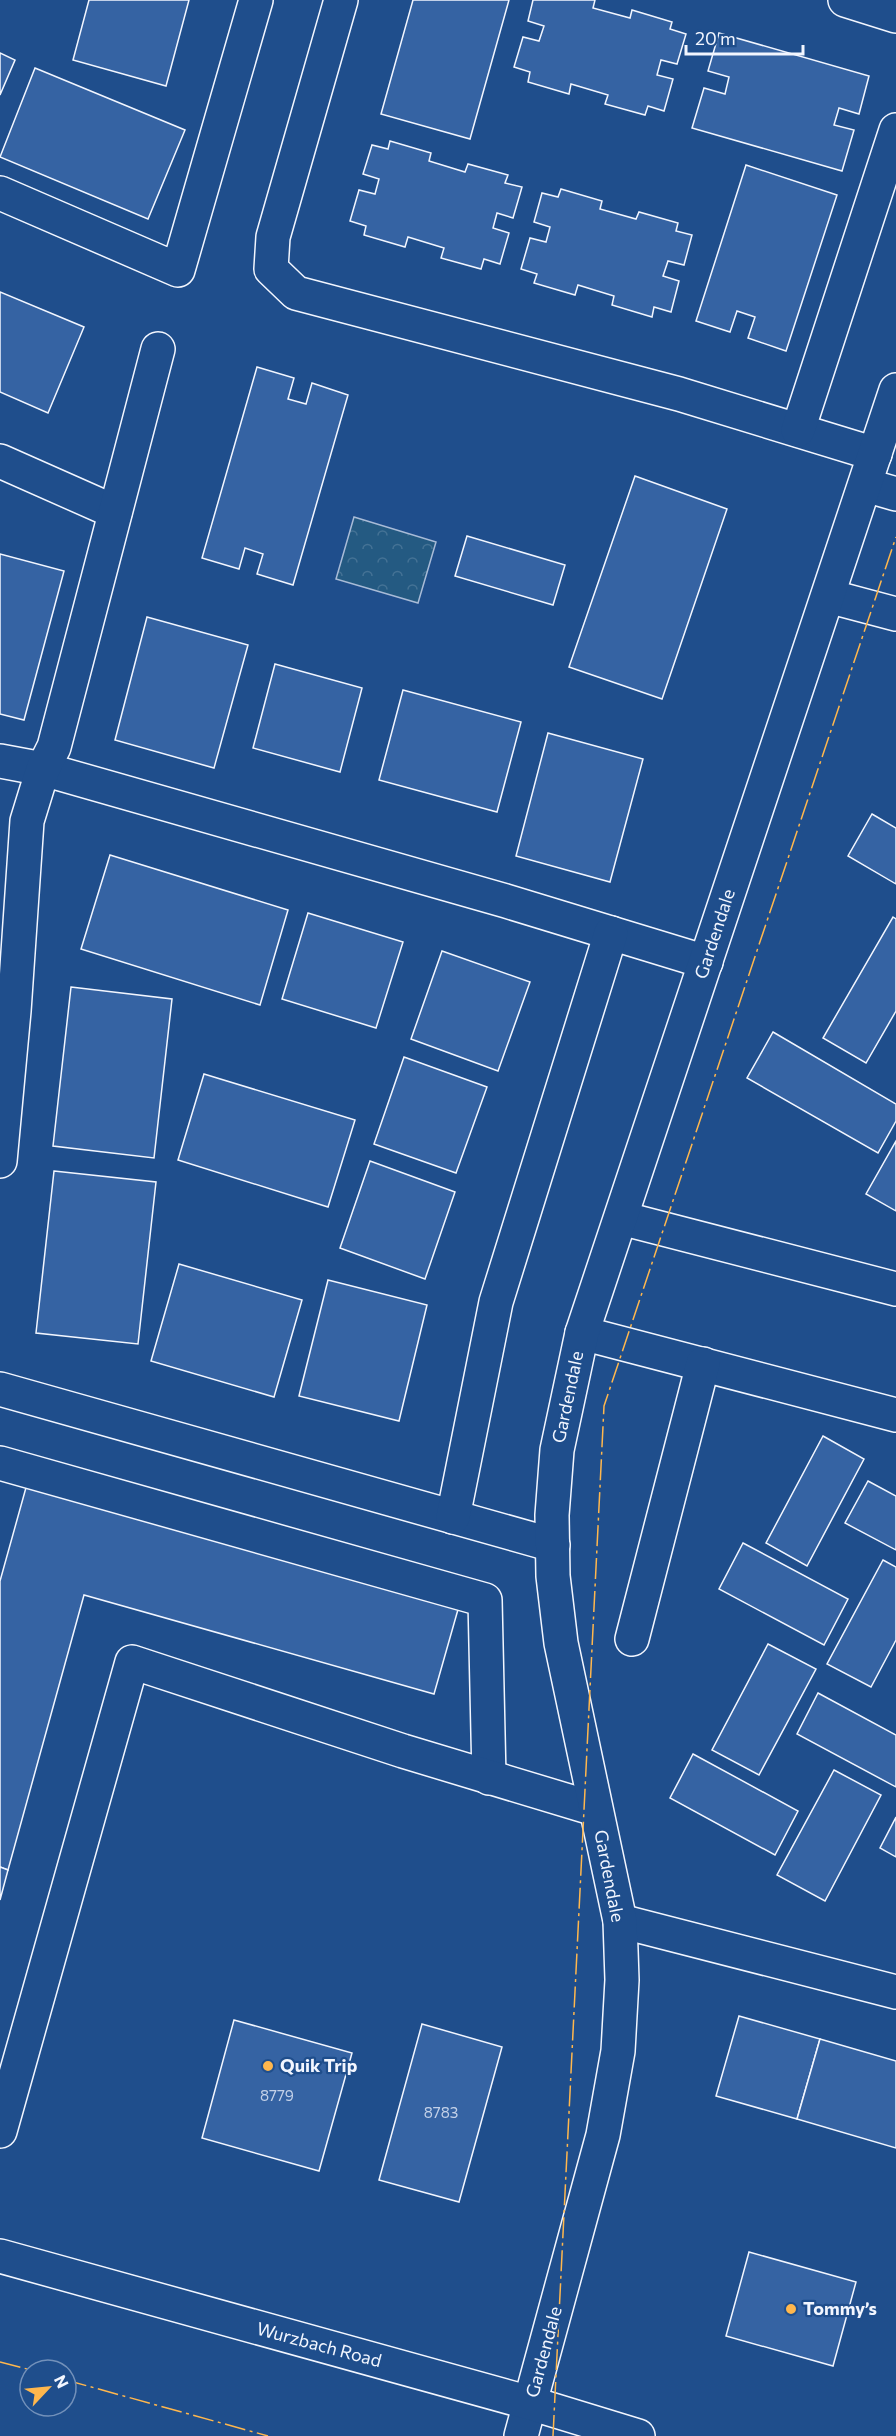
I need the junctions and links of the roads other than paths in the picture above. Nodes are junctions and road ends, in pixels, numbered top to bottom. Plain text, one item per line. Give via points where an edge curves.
1 (256, 0) edge
2 (341, 0) edge
3 (845, 0) edge
4 (896, 16) edge
5 (896, 130) edge
6 (0, 193) edge
7 (158, 349) dead end
8 (896, 390) edge
9 (798, 430) junction
10 (875, 454) junction
11 (0, 461) edge
12 (865, 485) junction
13 (896, 494) edge
14 (115, 512) junction
15 (828, 596) junction
16 (896, 614) edge
17 (0, 761) edge
18 (43, 770) junction
19 (611, 933) junction
20 (706, 962) junction
21 (0, 1161) edge
22 (621, 1218) junction
23 (896, 1289) edge
24 (582, 1333) junction
25 (704, 1364) junction
26 (0, 1389) edge
27 (896, 1415) edge
28 (1, 1468) edge
29 (453, 1517) junction
30 (553, 1545) junction
31 (632, 1638) dead end
32 (489, 1778) junction
33 (595, 1809) junction
34 (620, 1921) junction
35 (896, 1992) edge
36 (0, 2131) edge
37 (0, 2256) edge
38 (530, 2403) junction
39 (521, 2436) edge
40 (638, 2436) edge

1 - 6 street via 178,270
2 - 9 street via 273,237 270,269 296,293 679,394
3 - 4 street
5 - 9 street
7 - 14 street
8 - 10 street, Gardendale
9 - 10 street
10 - 12 street, Gardendale
11 - 14 street
12 - 13 street
12 - 15 street, Gardendale
14 - 18 street via 54,747
15 - 16 street
15 - 20 street, Gardendale
17 - 18 street
18 - 19 street
18 - 21 street via 27,821
19 - 20 street
19 - 29 street via 496,1302
20 - 22 street, Gardendale
22 - 23 street
22 - 24 street, Gardendale
24 - 25 street
24 - 30 street, Gardendale via 557,1450
25 - 27 street
25 - 31 street
26 - 29 street
28 - 32 street via 485,1600
29 - 30 street
30 - 33 street, Gardendale via 561,1643
32 - 33 street
32 - 36 street via 132,1662
33 - 34 street, Gardendale
34 - 35 street
34 - 38 street, Gardendale via 618,2051 609,2103
37 - 38 street, Wurzbach Road
38 - 39 street, Gardendale
38 - 40 street, Wurzbach Road

